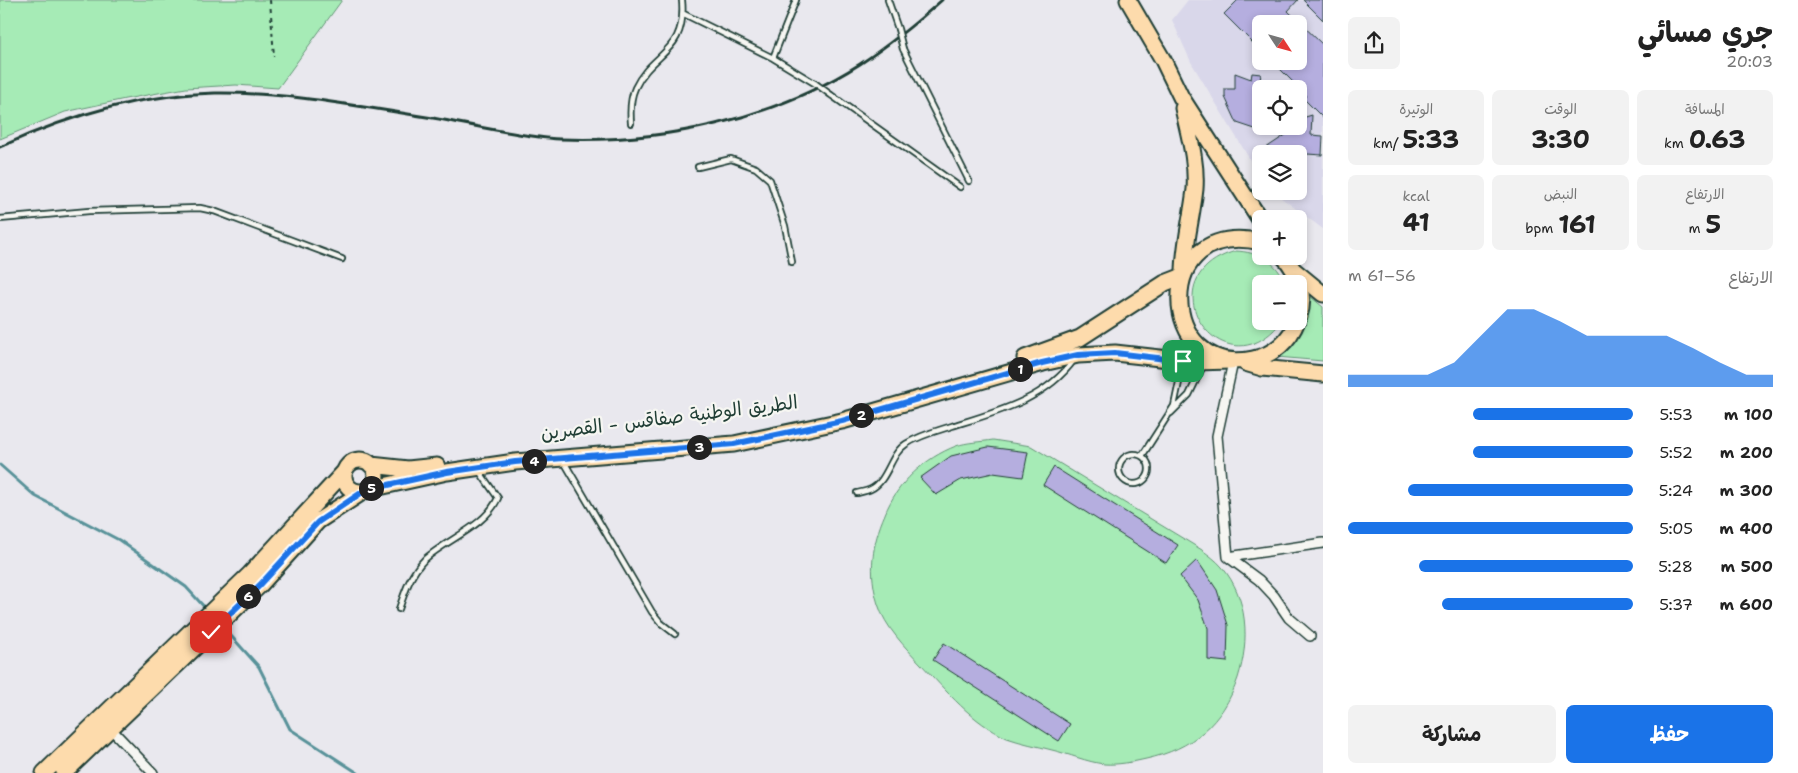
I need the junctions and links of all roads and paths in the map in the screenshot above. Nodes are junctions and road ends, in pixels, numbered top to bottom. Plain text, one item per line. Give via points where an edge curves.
1 (270, 0) edge
2 (682, 0) edge
3 (796, 0) edge
4 (888, 0) edge
5 (1128, 0) edge
6 (684, 14) junction
7 (274, 57) dead end
8 (773, 58) junction
9 (1181, 97) junction
10 (631, 123) dead end
11 (698, 167) dead end
12 (969, 181) dead end
13 (960, 187) dead end
14 (1254, 210) edge
15 (0, 219) edge
16 (1252, 240) edge
17 (342, 259) dead end
18 (792, 262) dead end
19 (1290, 265) edge
20 (1295, 271) junction
21 (1184, 275) junction
22 (1296, 275) edge
23 (1323, 294) edge
24 (1293, 330) edge
25 (1078, 355) junction
26 (1183, 361) junction
27 (1235, 362) junction
28 (1205, 363) junction
29 (1323, 374) edge
30 (1169, 413) junction
31 (1142, 456) junction
32 (562, 459) junction
33 (371, 465) junction
34 (477, 468) junction
35 (345, 471) junction
36 (366, 491) junction
37 (856, 493) dead end
38 (1323, 544) edge
39 (1228, 557) junction
40 (255, 579) junction
41 (398, 610) dead end
42 (675, 634) dead end
43 (1310, 636) dead end
44 (157, 675) junction
45 (111, 729) junction
46 (44, 773) edge
47 (64, 773) edge
48 (153, 773) edge

1 - 7 path
2 - 6 lane
3 - 8 lane
4 - 12 lane, bridge via 903,49
5 - 9 main road
6 - 8 lane
6 - 10 lane via 679,34 635,88 630,107
8 - 13 lane, bridge via 816,84
9 - 14 main road
9 - 21 main road via 1193,153 1195,187
11 - 18 lane via 731,159 756,168 770,180 785,226
15 - 17 lane via 89,211 200,208
16 - 21 main road via 1226,240 1209,247 1195,258
19 - 20 main road
20 - 22 main road
20 - 23 main road
21 - 27 main road via 1178,294 1186,329 1198,344
21 - 33 main road, الطريق الوطنية صفاقس - القصرين via 1080,338 1036,355 818,418 735,433 594,450 408,468
24 - 27 main road via 1280,347 1262,358
25 - 26 main road, الطريق الوطنية صفاقس - القصرين via 1115,353
25 - 32 main road, الطريق الوطنية صفاقس - القصرين via 796,432 734,444
25 - 37 lane via 1066,372 1032,398 922,435 904,446 872,489
26 - 28 main road, الطريق الوطنية صفاقس - القصرين
26 - 30 lane via 1177,398
27 - 28 main road, الطريق الوطنية صفاقس - القصرين
27 - 29 main road
27 - 39 street via 1217,436
28 - 30 lane via 1189,395
30 - 31 lane
31 - 31 lane via 1129,454 1121,460 1118,470 1127,483 1137,484 1146,478 1149,469
32 - 34 main road, الطريق الوطنية صفاقس - القصرين
32 - 42 lane via 652,612
33 - 35 main road via 356,461
33 - 36 main road via 376,479
34 - 36 main road, الطريق الوطنية صفاقس - القصرين
34 - 41 lane via 498,498 494,506 465,532 425,559 410,578
35 - 36 main road via 347,486 355,492
35 - 40 main road, الطريق الوطنية صفاقس - القصرين
36 - 40 main road, الطريق الوطنية صفاقس - القصرين via 318,522
38 - 39 street
39 - 43 street via 1259,580 1289,618
40 - 44 main road, الطريق الوطنية صفاقس - القصرين
44 - 45 main road, الطريق الوطنية صفاقس - القصرين
44 - 46 main road, الطريق الوطنية صفاقس - القصرين
45 - 47 main road, الطريق الوطنية صفاقس - القصرين
45 - 48 street

